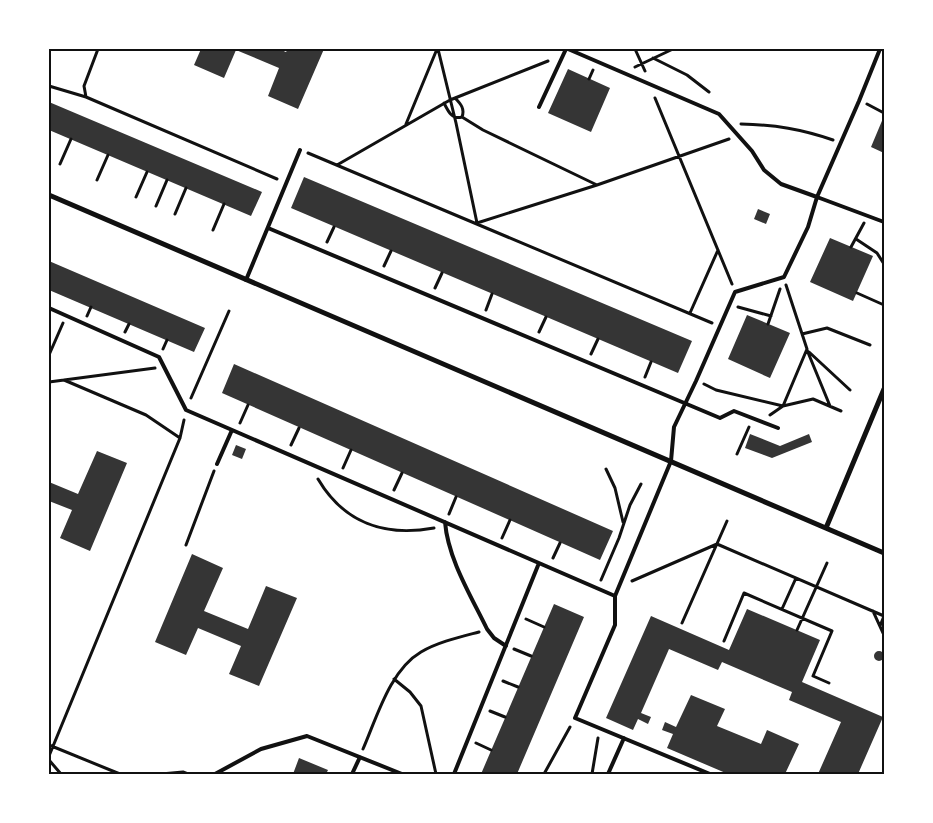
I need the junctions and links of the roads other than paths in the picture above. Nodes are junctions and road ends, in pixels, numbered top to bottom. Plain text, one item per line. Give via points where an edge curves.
1 (567, 49) edge
2 (880, 49) edge
3 (539, 107) dead end
4 (300, 150) road end
5 (49, 195) edge
6 (817, 197) junction
7 (884, 222) edge
8 (268, 228) junction
9 (246, 280) junction
10 (49, 308) edge
11 (884, 389) edge
12 (686, 402) junction
13 (778, 428) dead end
14 (234, 431) junction
15 (671, 462) junction
16 (217, 464) dead end
17 (445, 522) junction
18 (826, 528) junction
19 (884, 553) edge
20 (539, 563) junction
21 (615, 596) junction
22 (506, 646) junction
23 (624, 738) junction
24 (360, 757) junction
25 (216, 774) edge
26 (352, 774) edge
27 (402, 774) edge
28 (454, 774) edge
29 (608, 774) edge
30 (710, 774) edge

1 - 3 lane
1 - 6 lane via 719,114 752,151 764,170 782,184
2 - 6 lane
4 - 8 lane
5 - 9 street
6 - 7 lane
6 - 12 lane via 808,227 784,277 735,292
8 - 9 lane
8 - 12 lane
9 - 15 street
10 - 14 lane via 160,357 186,410
11 - 18 street
12 - 13 lane via 720,418 734,411
12 - 15 lane via 674,427
14 - 16 lane
14 - 17 lane
15 - 18 street
15 - 21 lane
17 - 20 lane
17 - 22 lane via 451,553 487,630
18 - 19 street
20 - 21 lane
20 - 22 lane
21 - 23 lane via 615,625 575,718
22 - 28 lane
23 - 29 lane
23 - 30 lane
24 - 25 lane via 306,736 261,749
24 - 26 lane
24 - 27 lane

